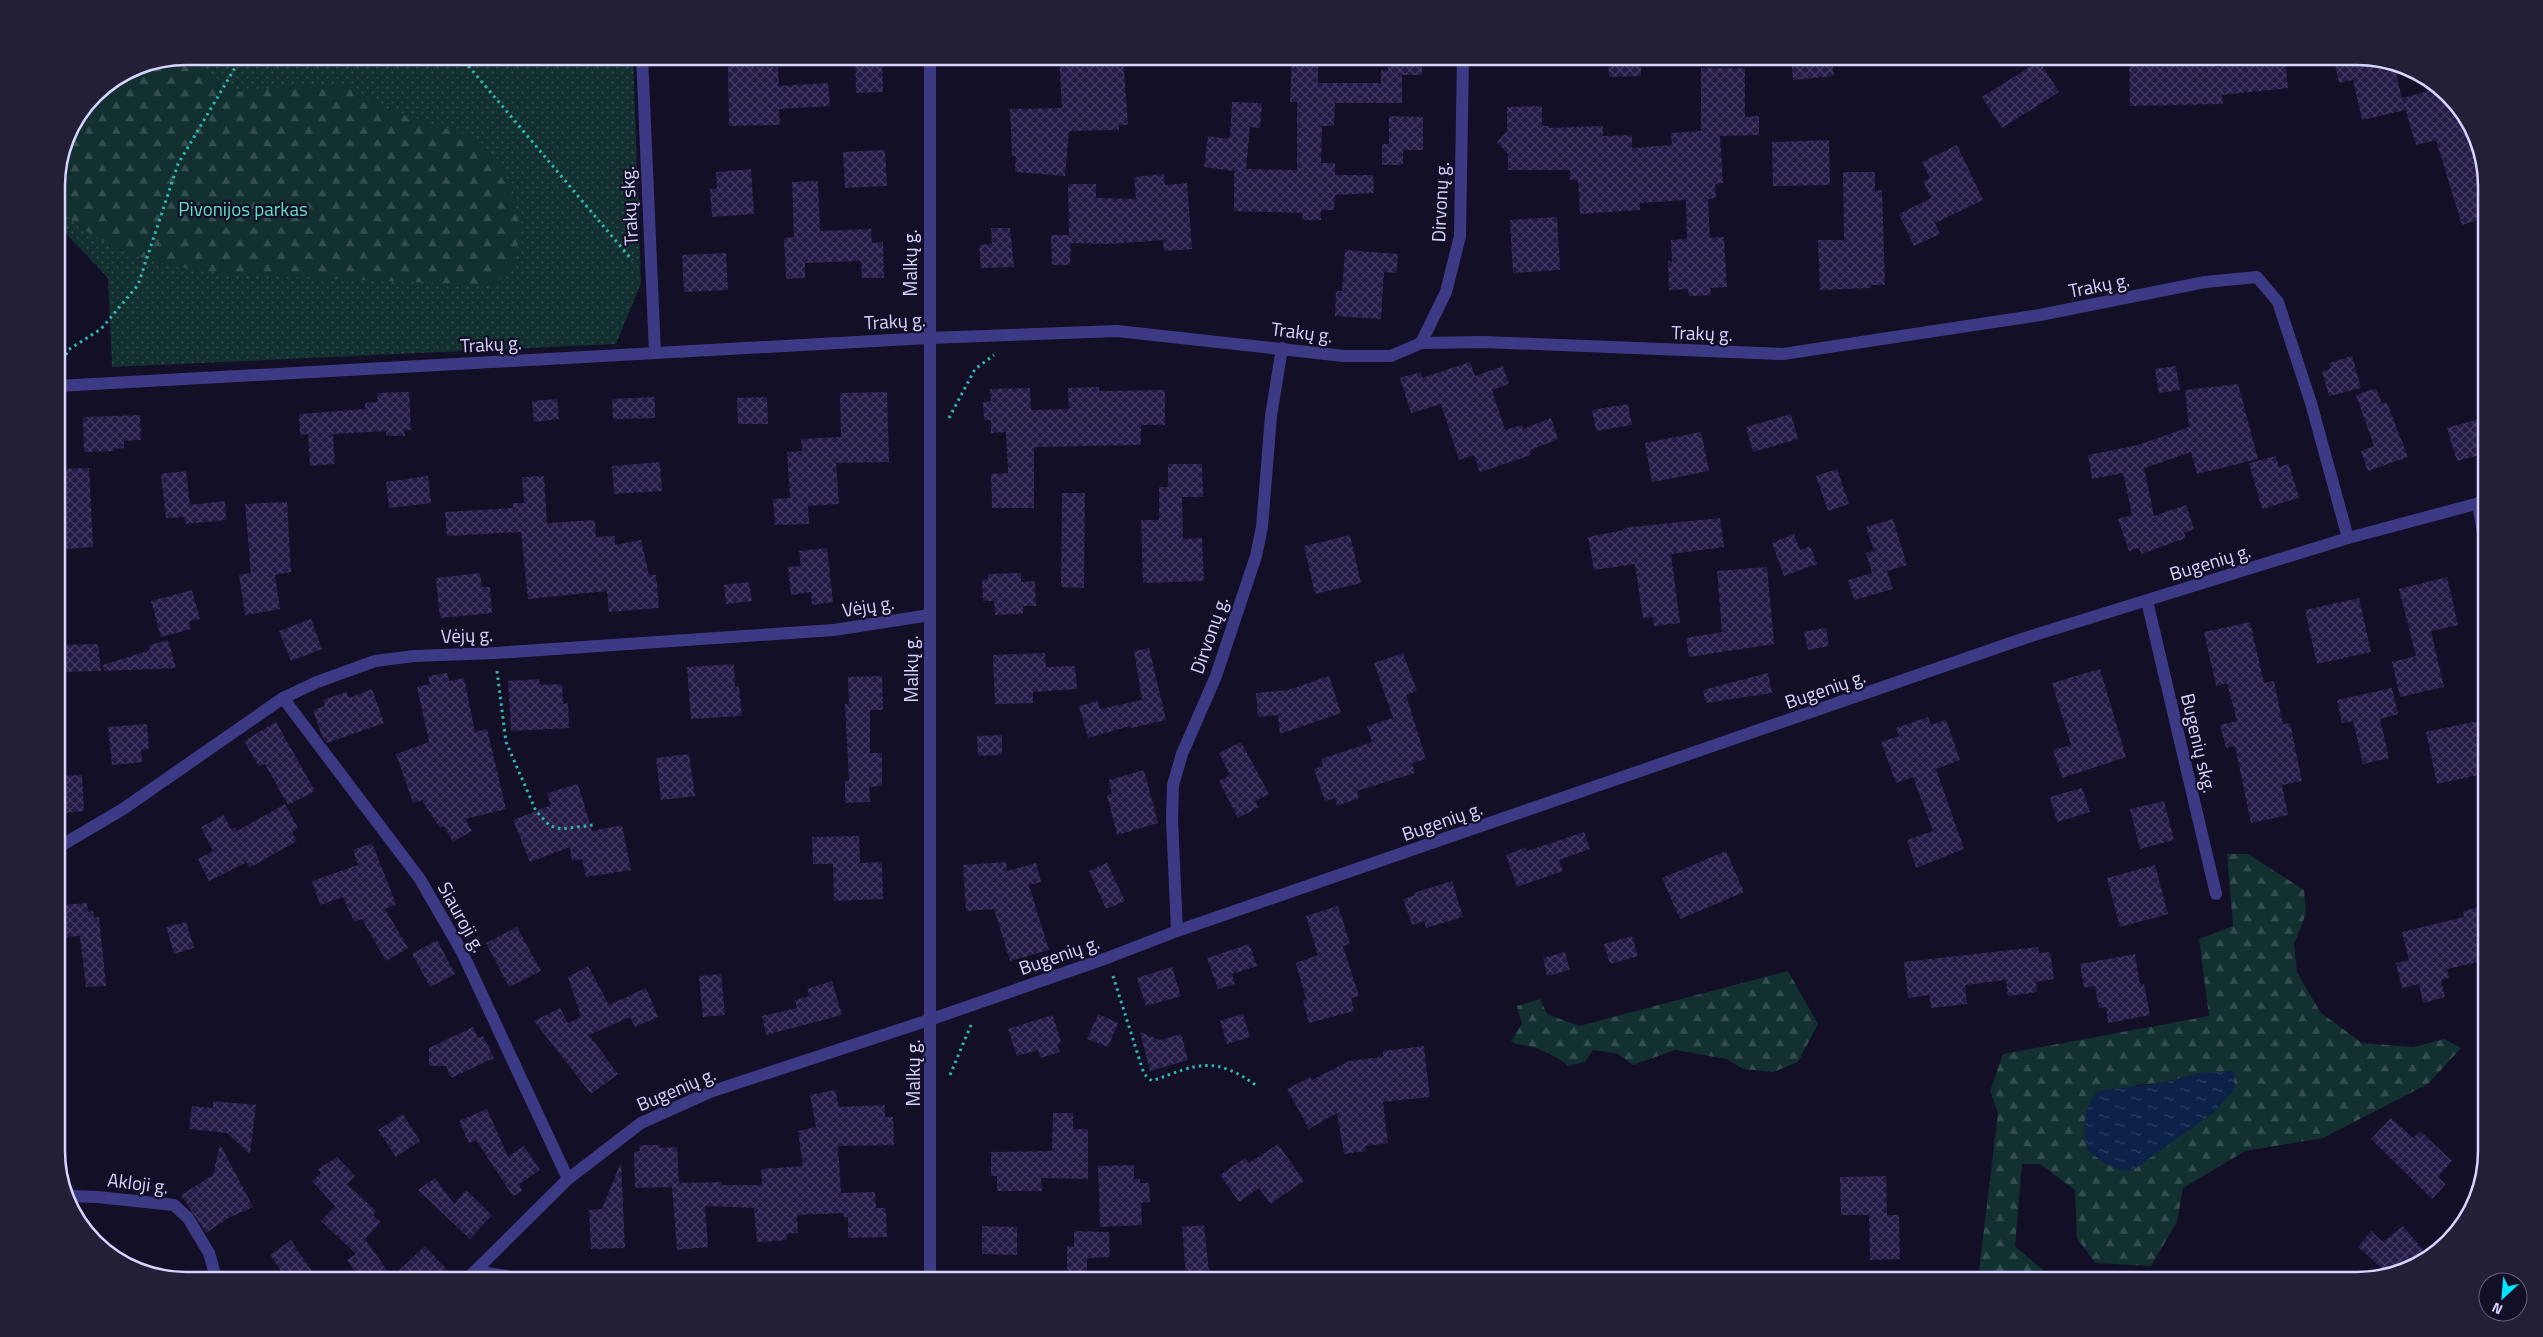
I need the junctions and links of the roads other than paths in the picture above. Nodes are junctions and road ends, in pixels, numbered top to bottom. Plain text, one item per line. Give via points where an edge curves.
1 (642, 65) edge
2 (930, 65) edge
3 (1463, 65) edge
4 (928, 338) junction
5 (1421, 343) junction
6 (1282, 348) junction
7 (655, 353) junction
8 (65, 386) edge
9 (2478, 503) edge
10 (2348, 538) junction
11 (2146, 601) junction
12 (930, 615) junction
13 (282, 698) junction
14 (65, 843) edge
15 (2216, 894) dead end
16 (1176, 931) junction
17 (932, 1020) junction
18 (568, 1179) junction
19 (73, 1196) edge
20 (475, 1271) joint
21 (214, 1272) edge
22 (481, 1272) edge
23 (930, 1272) edge

1 - 7 street, Trakų skg.
2 - 4 street, Malkų g.
3 - 5 street, Dirvonų g. via 1460,236 1446,292
4 - 6 street, Trakų g. via 1117,331
4 - 7 street, Trakų g.
4 - 12 street, Malkų g.
5 - 6 street, Trakų g. via 1391,356 1344,356
5 - 10 street, Trakų g. via 1484,342 1783,354 2040,315 2205,282 2257,278 2278,302
6 - 16 street, Dirvonų g. via 1256,556 1216,676 1182,754 1173,785
7 - 8 street, Trakų g.
9 - 10 street, Bugenių g.
10 - 11 street, Bugenių g.
11 - 15 street, Bugenių skg.
11 - 16 street, Bugenių g. via 2025,638
12 - 13 street, Vėjų g. via 834,630 414,656 375,661
12 - 17 street, Malkų g.
13 - 14 street, Vėjų g. via 122,809
13 - 18 street, Siauroji g. via 420,880 462,952
16 - 17 street, Bugenių g.
17 - 18 street, Bugenių g. via 710,1092 641,1123
17 - 23 street, Malkų g.
18 - 20 street, Bugenių g.
19 - 21 street, Akloji g. via 174,1205 188,1218 209,1253
20 - 22 street

